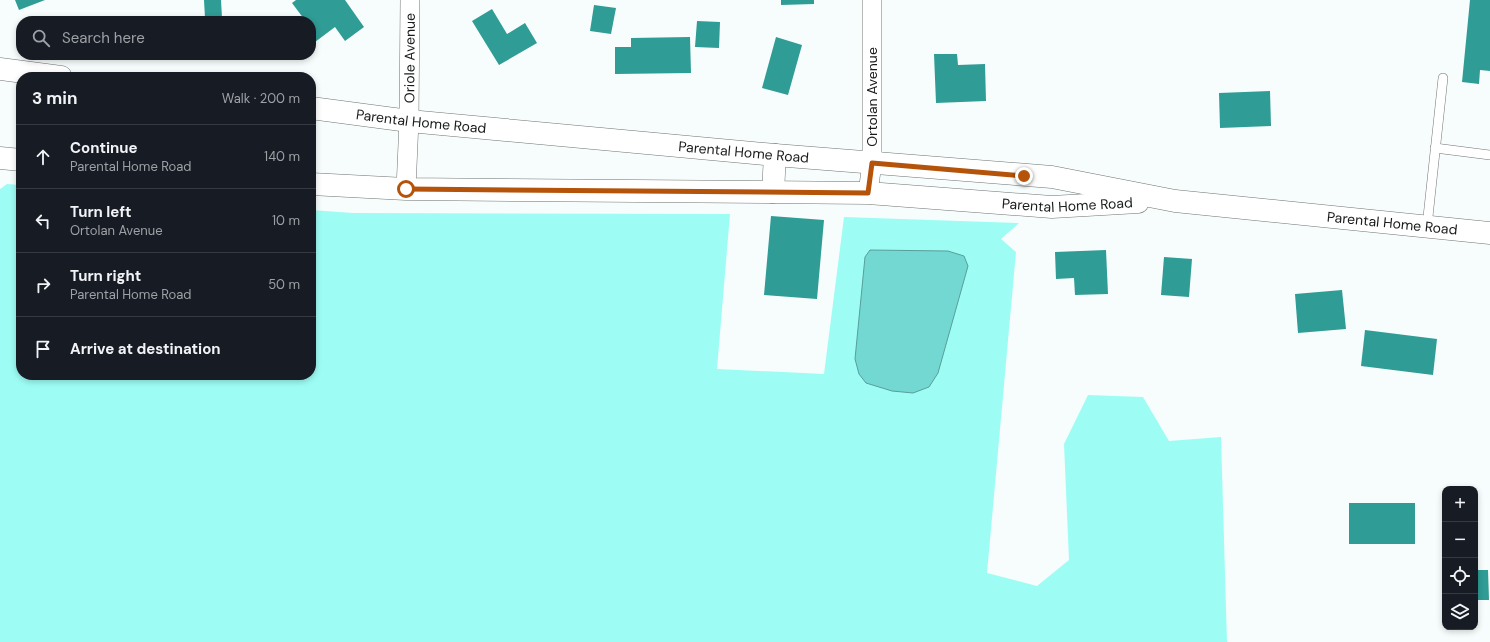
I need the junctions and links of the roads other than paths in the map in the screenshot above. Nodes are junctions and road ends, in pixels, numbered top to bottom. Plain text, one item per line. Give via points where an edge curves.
1 (410, 0) edge
2 (872, 0) edge
3 (0, 69) edge
4 (23, 72) edge
5 (1443, 78) dead end
6 (316, 109) edge
7 (409, 120) junction
8 (1435, 148) junction
9 (776, 155) junction
10 (1490, 155) edge
11 (0, 158) edge
12 (16, 160) edge
13 (872, 163) junction
14 (316, 184) edge
15 (406, 189) junction
16 (773, 192) junction
17 (868, 193) junction
18 (1175, 201) junction
19 (1427, 226) junction
20 (1490, 233) edge

1 - 7 street, Oriole Avenue
2 - 13 street, Ortolan Avenue
3 - 4 main road
5 - 8 lane
6 - 7 main road, Parental Home Road
7 - 9 main road, Parental Home Road
7 - 15 street, Oriole Avenue
8 - 10 lane
8 - 19 lane
9 - 13 main road, Parental Home Road
9 - 16 main road
11 - 12 main road
13 - 17 street, Ortolan Avenue
13 - 18 main road, Parental Home Road via 1052,178
14 - 15 main road, Parental Home Road
15 - 16 main road, Parental Home Road
16 - 17 main road, Parental Home Road
17 - 18 main road, Parental Home Road via 1052,207
18 - 19 main road, Parental Home Road
19 - 20 main road, Parental Home Road

